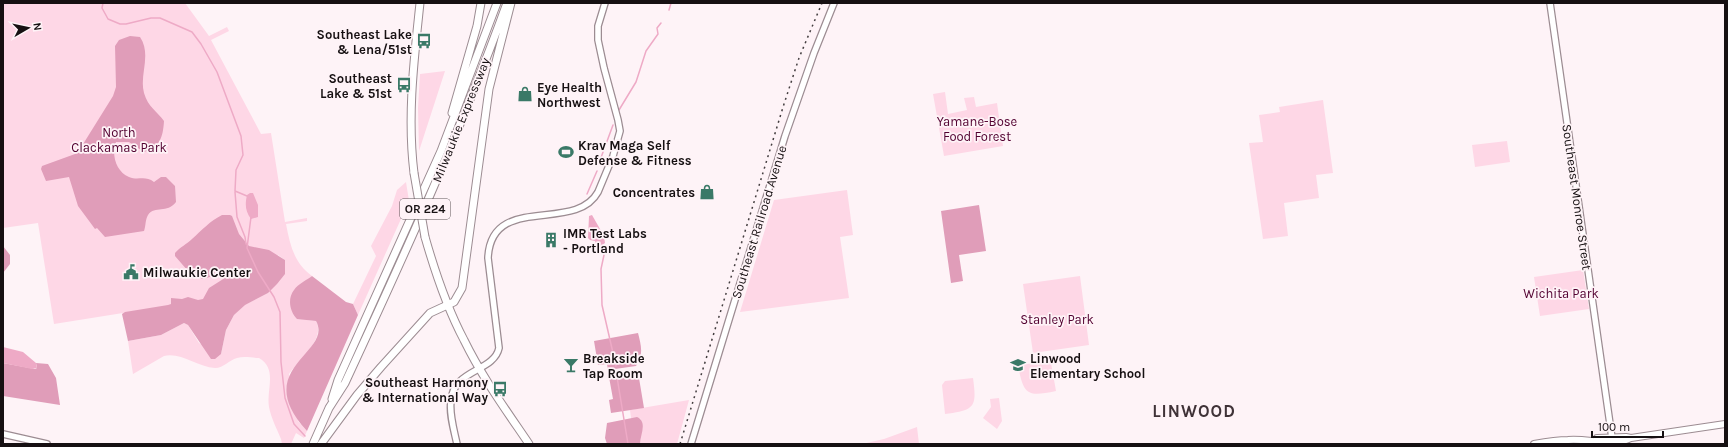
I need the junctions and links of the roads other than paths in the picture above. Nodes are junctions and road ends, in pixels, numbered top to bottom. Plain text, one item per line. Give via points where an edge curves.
1 (420, 3) edge
2 (481, 3) edge
3 (498, 3) edge
4 (507, 3) edge
5 (511, 3) edge
6 (604, 3) edge
7 (834, 3) edge
8 (1550, 3) edge
9 (441, 151) junction
10 (448, 305) junction
11 (479, 368) junction
12 (329, 408) junction
13 (1725, 424) edge
14 (3, 434) edge
15 (1613, 441) edge
16 (47, 444) edge
17 (313, 444) edge
18 (322, 444) edge
19 (457, 444) edge
20 (530, 444) edge
21 (691, 444) edge
22 (1534, 444) edge

1 - 10 main road, bridge via 411,92 414,173 426,236
2 - 9 main road via 477,26
3 - 9 main road, Milwaukie Expressway / OR 224
4 - 12 main road, Milwaukie Expressway / OR 224 via 429,200 345,383
5 - 10 main road via 484,117 464,281 456,300
6 - 11 street via 598,26 598,40 619,124 616,148 595,198 586,206 512,221 501,228 493,239 488,258 499,348 494,358
7 - 21 street, Southeast Railroad Avenue via 785,136
8 - 15 street, Southeast Monroe Street
9 - 12 main road, Milwaukie Expressway / OR 224 via 338,380
10 - 11 main road
10 - 18 main road via 430,313 358,395
11 - 19 street via 460,380 453,391 450,404
11 - 20 main road
12 - 17 main road, Milwaukie Expressway / OR 224
13 - 15 main road via 1631,438 1627,441
14 - 16 street
15 - 22 main road via 1568,440

